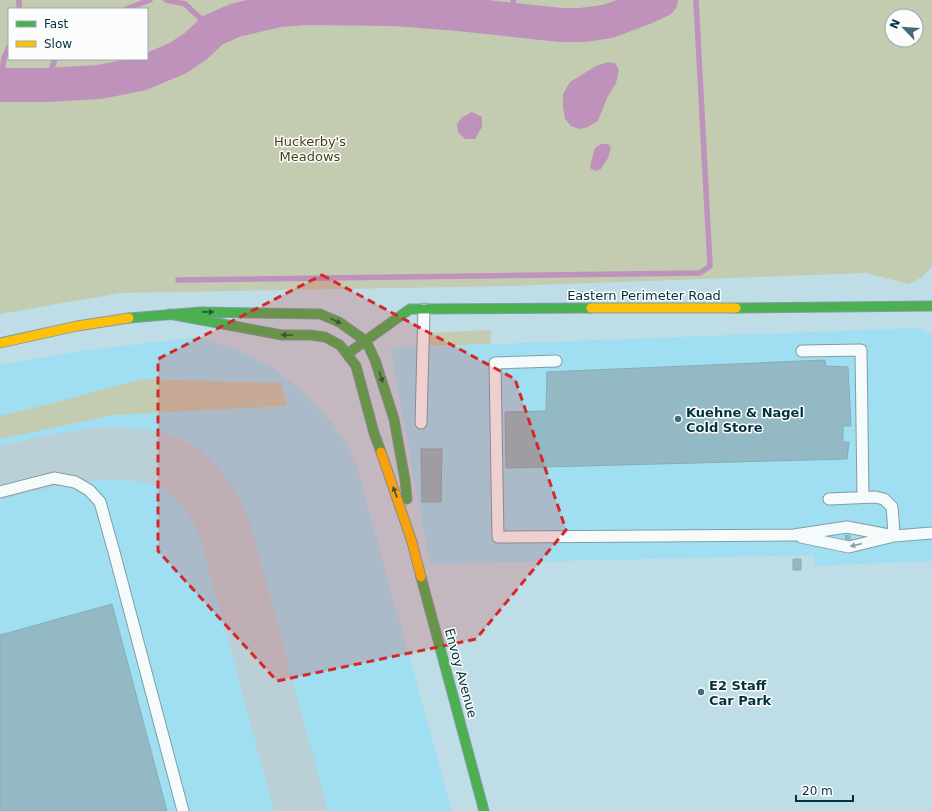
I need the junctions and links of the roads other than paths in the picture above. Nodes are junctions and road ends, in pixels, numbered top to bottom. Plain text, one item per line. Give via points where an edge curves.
1 (932, 306) edge
2 (424, 309) junction
3 (169, 314) junction
4 (366, 341) junction
5 (0, 343) edge
6 (802, 351) dead end
7 (347, 354) junction
8 (556, 361) dead end
9 (421, 423) dead end
10 (0, 492) edge
11 (863, 497) junction
12 (829, 499) dead end
13 (932, 533) edge
14 (794, 535) junction
15 (894, 536) junction
16 (412, 542) junction
17 (183, 811) edge
18 (484, 811) edge

1 - 2 street, Eastern Perimeter Road
2 - 4 street, Eastern Perimeter Road via 410,309
2 - 9 lane
3 -> 4 street via 320,314 339,322
3 - 5 street via 77,326
7 -> 3 street via 340,345 325,337 282,335
4 - 7 street, Eastern Perimeter Road
4 -> 16 street, Envoy Avenue via 375,360 394,419 405,480
6 - 11 lane via 861,350
16 -> 7 street, Envoy Avenue via 374,433 356,366
8 - 14 lane via 496,363 498,537
10 - 17 lane via 54,478 75,482 89,490 100,502
11 - 12 lane
11 - 15 lane via 884,499 892,507
13 - 15 lane
14 - 15 lane via 847,527
15 -> 14 lane via 849,547
16 - 18 street, Envoy Avenue

